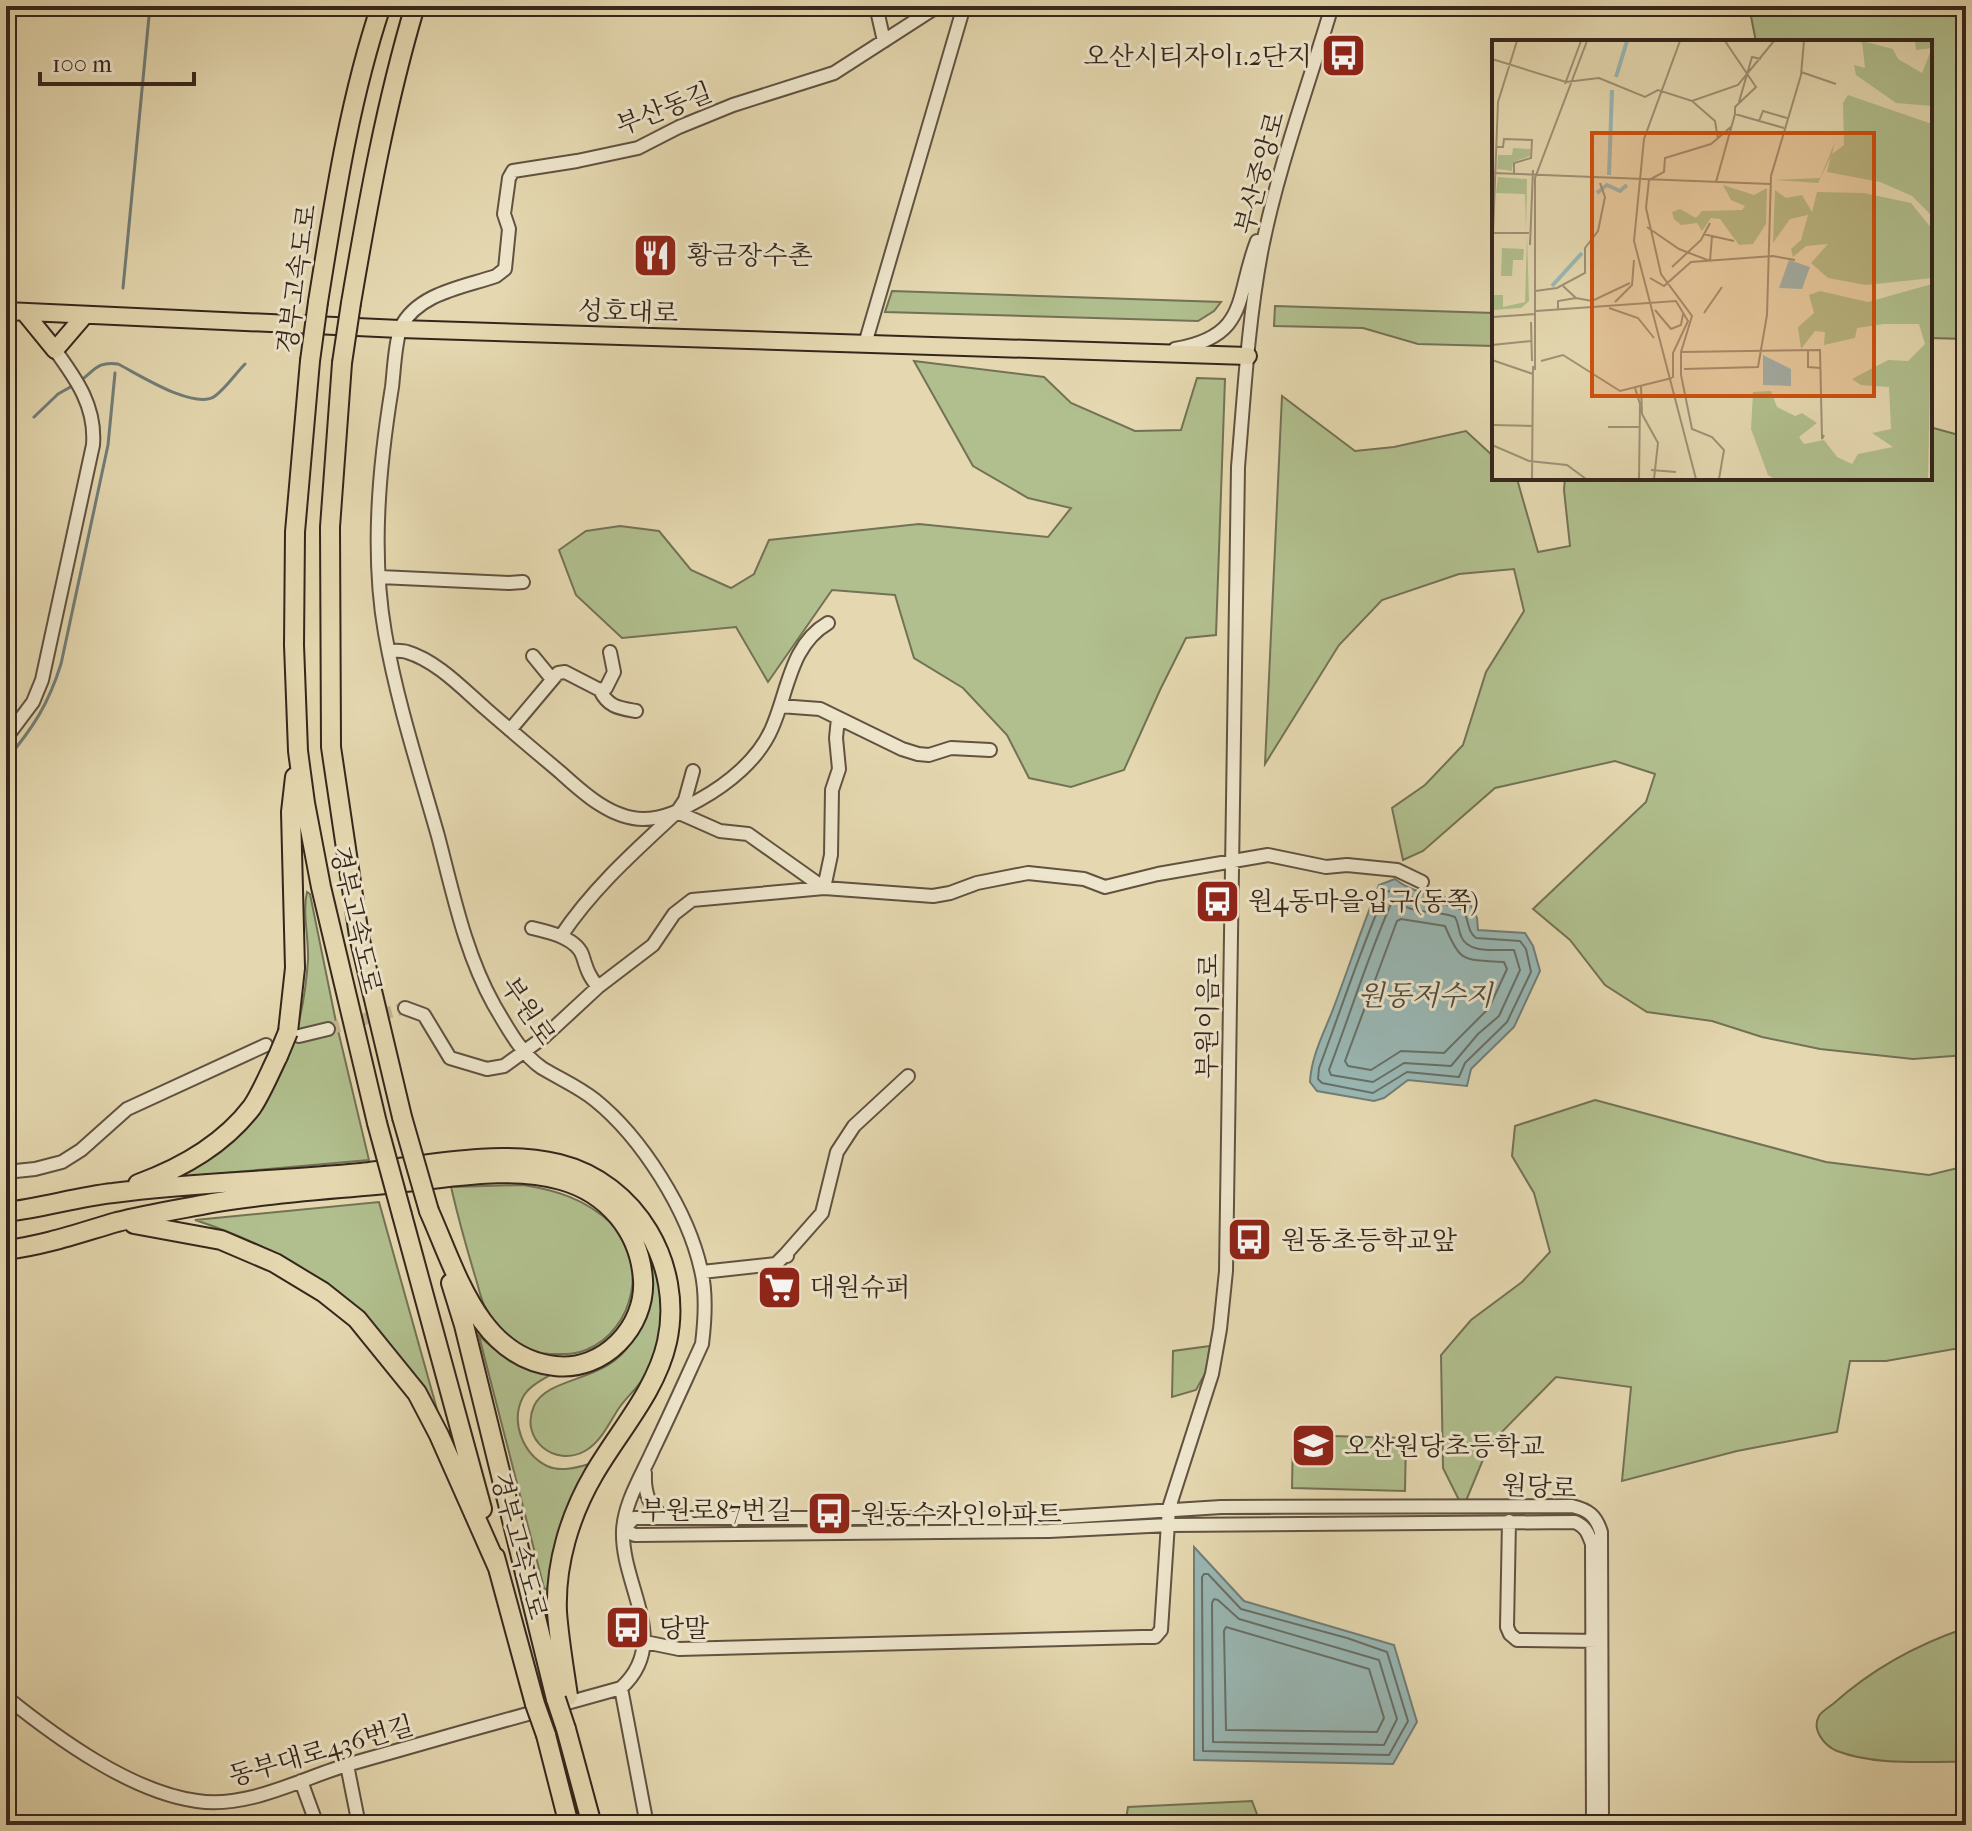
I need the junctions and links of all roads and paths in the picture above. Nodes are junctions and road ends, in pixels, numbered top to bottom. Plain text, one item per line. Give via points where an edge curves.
1 (381, 6) edge
2 (415, 6) edge
3 (876, 6) edge
4 (938, 6) edge
5 (964, 6) edge
6 (1332, 6) edge
7 (884, 41) junction
8 (1273, 209) junction
9 (6, 311) edge
10 (24, 312) junction
11 (85, 315) junction
12 (400, 329) junction
13 (865, 344) junction
14 (55, 350) junction
15 (1152, 353) junction
16 (1248, 356) junction
17 (380, 577) junction
18 (523, 582) dead end
19 (828, 623) dead end
20 (389, 651) junction
21 (610, 652) dead end
22 (533, 656) dead end
23 (551, 678) junction
24 (600, 690) junction
25 (780, 706) junction
26 (636, 711) dead end
27 (838, 718) junction
28 (510, 730) junction
29 (6, 738) edge
30 (990, 750) dead end
31 (298, 751) junction
32 (693, 771) dead end
33 (677, 812) junction
34 (1232, 860) junction
35 (1422, 882) dead end
36 (824, 888) junction
37 (532, 928) dead end
38 (561, 936) junction
39 (598, 987) junction
40 (405, 1008) dead end
41 (328, 1029) tunnel mouth
42 (293, 1034) junction
43 (272, 1051) junction
44 (524, 1053) junction
45 (908, 1076) dead end
46 (6, 1172) edge
47 (112, 1193) junction
48 (429, 1211) junction
49 (6, 1212) edge
50 (119, 1222) junction
51 (6, 1250) edge
52 (702, 1272) junction
53 (645, 1467) junction
54 (1169, 1508) junction
55 (670, 1518) junction
56 (1509, 1521) junction
57 (906, 1525) junction
58 (1169, 1525) junction
59 (623, 1530) junction
60 (498, 1568) junction
61 (1597, 1641) junction
62 (645, 1642) junction
63 (621, 1688) junction
64 (6, 1697) edge
65 (562, 1698) junction
66 (347, 1765) junction
67 (301, 1781) junction
68 (317, 1825) edge
69 (359, 1825) edge
70 (569, 1825) edge
71 (592, 1825) edge
72 (647, 1825) edge
73 (1593, 1825) edge
74 (1602, 1825) edge

1 - 31 highway, 경부고속도로, bridge via 338,180 310,361 295,532
2 - 48 highway, 경부고속도로, bridge via 370,192 342,363 330,527 331,747 359,936
3 - 7 street
4 - 7 street, 부산동길
5 - 13 street
6 - 8 street, 부산중앙로
7 - 12 street, 부산동길 via 834,73 733,105 638,148 513,171 504,214 509,229 505,269 434,296
8 - 15 street via 1255,244 1237,314 1224,330 1194,346
8 - 16 street, 부산중앙로
9 - 10 main road, 성호대로
10 - 11 main road, 성호대로
10 - 14 main road
11 - 12 main road, 성호대로
11 - 14 main road
12 - 13 main road, 성호대로
12 - 17 street, 부원로 via 378,520
13 - 15 main road, 성호대로
14 - 29 street via 80,385 94,429 42,680
15 - 16 main road, 성호대로
16 - 34 street, 부원이음로 via 1238,467
17 - 18 street
17 - 20 street, 부원로
19 - 25 street via 816,630 795,662
20 - 28 street via 405,651 428,662
20 - 44 street, 부원로 via 464,931 482,981
21 - 24 street via 614,672
22 - 23 street
23 - 24 street via 565,672
23 - 28 street
24 - 26 street via 612,706
25 - 27 street via 820,709
25 - 33 street via 760,748 732,778
27 - 30 street via 918,754 951,748
27 - 36 street via 839,769 832,790 831,855
28 - 33 street via 607,808 641,820
31 - 42 highway via 291,812 296,917
31 - 60 highway, 경부고속도로, bridge via 321,887 377,1123
32 - 33 street
33 - 36 street via 720,831 748,834
33 - 38 street via 608,876
34 - 35 street via 1268,855 1326,867 1378,866
34 - 36 street via 1105,887 1084,879 1028,873 933,896
34 - 54 street, 부원이음로 via 1222,1314 1212,1374
36 - 39 street via 692,900 674,914 653,945
37 - 38 street
38 - 39 street via 582,953
39 - 44 street
40 - 44 street via 424,1015 445,1052 458,1062 487,1069
41 - 42 street
42 - 43 highway, bridge
43 - 46 street via 127,1109 62,1162
43 - 47 highway via 252,1106 219,1142 171,1172
44 - 52 street, 부원로 via 594,1099 629,1133 677,1207
45 - 52 street via 854,1126 837,1152 822,1213 786,1256 776,1264
47 - 49 highway
47 - 65 highway via 497,1158 539,1160 573,1169 615,1191 637,1212 667,1272 667,1342 653,1378 593,1475 565,1535 557,1610
48 - 50 highway via 474,1309 490,1333 521,1358 574,1366 611,1351 635,1321 643,1284 637,1247 618,1215 592,1192 561,1180 527,1174 470,1175 215,1203
48 - 65 highway, 경부고속도로
50 - 51 highway via 44,1245
50 - 60 highway via 221,1240 275,1263 357,1319 417,1393
52 - 53 street, 부원로 via 702,1344
53 - 55 street via 650,1503 657,1514
53 - 59 street, 부원로
54 - 57 street, 부원로87번길
54 - 58 street, 부원이음로
54 - 61 street, 원당로 via 1584,1509 1598,1520 1601,1532
55 - 57 street, 부원로87번길
55 - 59 street, 부원로87번길 via 634,1518
56 - 58 street, 원당로
56 - 61 street, 원당로 via 1583,1525 1592,1544
56 - 61 street via 1510,1634 1517,1640
57 - 58 street, 부원로87번길 via 1049,1531
57 - 59 street, 부원로87번길 via 635,1535
58 - 62 street, 부원이음로 via 1163,1621 1155,1637 679,1649
59 - 62 street, 부원로
60 - 70 highway, 경부고속도로, bridge
61 - 73 street, 원당로
61 - 74 street, 원당로
62 - 63 street via 637,1669
63 - 66 street, 동부대로436번길
63 - 72 street
64 - 67 street, 동부대로436번길 via 100,1762 165,1794 200,1802 230,1801
65 - 71 highway
66 - 67 street, 동부대로436번길
66 - 69 street
67 - 68 street

